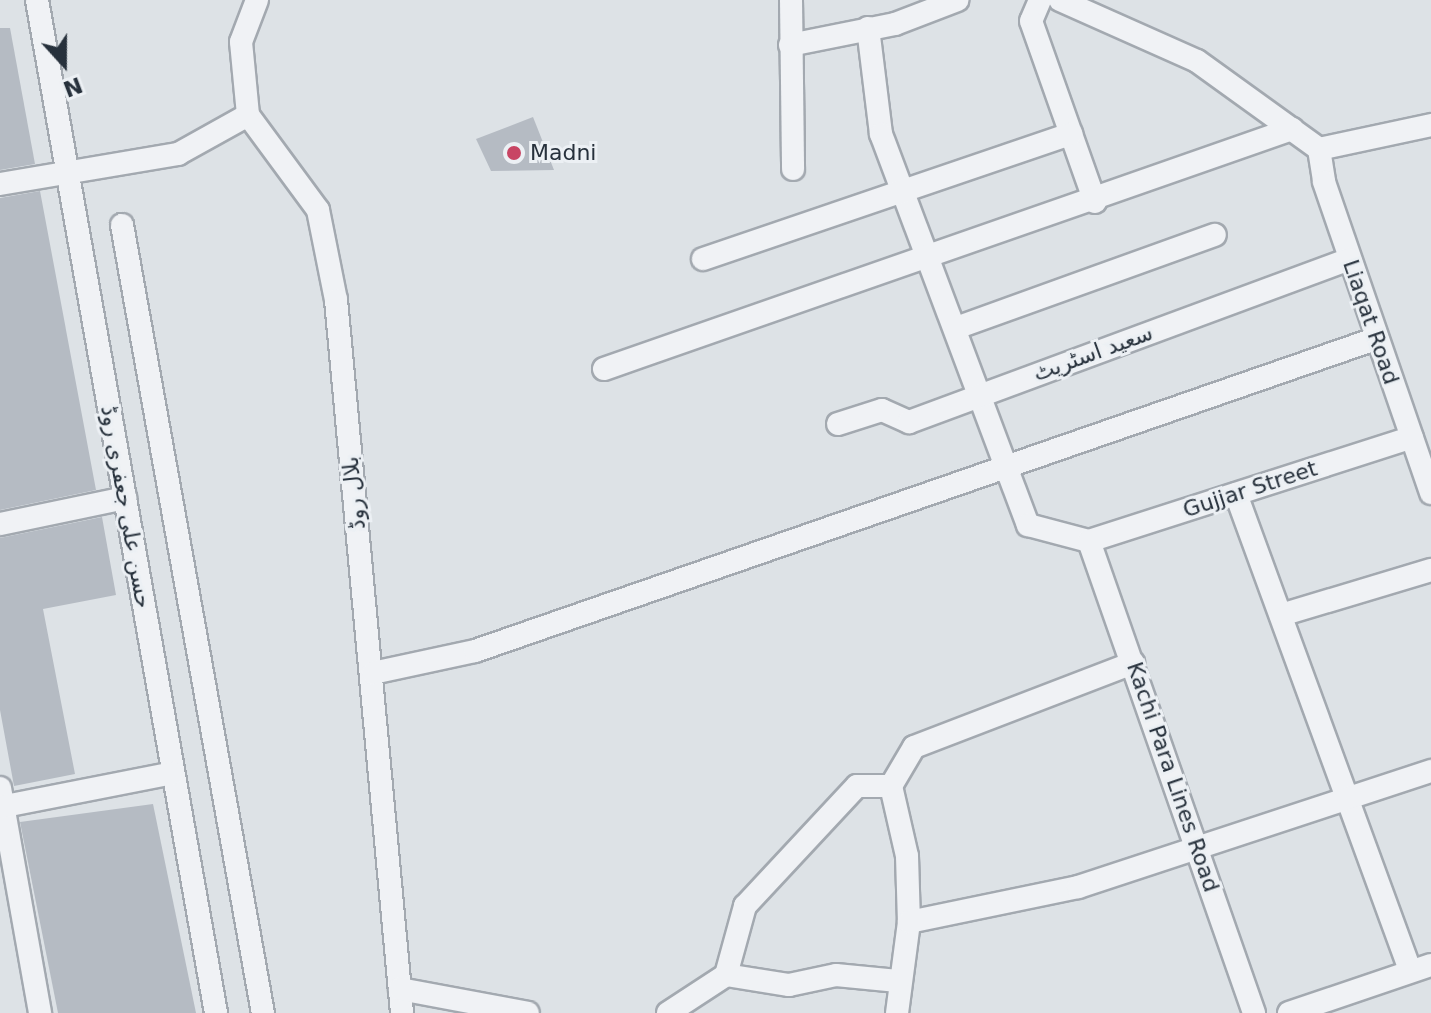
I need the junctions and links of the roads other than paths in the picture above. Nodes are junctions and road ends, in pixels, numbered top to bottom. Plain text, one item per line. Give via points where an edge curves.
1 (37, 0) edge
2 (257, 0) edge
3 (791, 0) edge
4 (958, 0) edge
5 (1040, 0) edge
6 (1063, 1) edge
7 (868, 28) junction
8 (790, 45) junction
9 (248, 115) junction
10 (1431, 125) edge
11 (1292, 129) junction
12 (1071, 134) junction
13 (1319, 149) junction
14 (793, 169) dead end
15 (67, 174) junction
16 (0, 184) edge
17 (906, 193) junction
18 (1095, 202) junction
19 (122, 225) dead end
20 (1215, 235) dead end
21 (931, 258) junction
22 (703, 259) dead end
23 (1349, 259) junction
24 (956, 328) junction
25 (1375, 339) junction
26 (604, 369) dead end
27 (980, 394) junction
28 (838, 424) dead end
29 (1412, 437) junction
30 (1007, 467) junction
31 (1431, 493) edge
32 (1236, 494) junction
33 (125, 498) junction
34 (0, 524) edge
35 (1089, 541) junction
36 (1431, 570) edge
37 (1281, 615) junction
38 (1133, 663) junction
39 (373, 673) junction
40 (1431, 771) edge
41 (173, 773) junction
42 (891, 786) junction
43 (1348, 799) junction
44 (1, 800) edge
45 (1199, 850) junction
46 (909, 922) junction
47 (1420, 967) edge
48 (726, 975) junction
49 (898, 981) junction
50 (400, 989) junction
51 (40, 1013) edge
52 (216, 1013) edge
53 (263, 1013) edge
54 (402, 1013) edge
55 (528, 1013) edge
56 (668, 1013) edge
57 (897, 1013) edge
58 (1254, 1013) edge
59 (1289, 1013) edge

1 - 15 street, حسن علی جعفری روڈ
2 - 9 street via 241,42
3 - 8 street
4 - 7 street
5 - 12 street via 1031,21
6 - 11 street via 1197,61
7 - 8 street
7 - 17 street via 875,113
8 - 14 street
9 - 15 street via 178,154
9 - 39 street, بلال روڈ via 318,210 336,300
10 - 13 street
11 - 13 street
11 - 18 street
12 - 17 street
12 - 18 street
13 - 23 street, Liaqat Road
15 - 16 street
15 - 33 street, حسن علی جعفری روڈ
17 - 21 street
17 - 22 street
18 - 21 street
19 - 53 street
20 - 24 street
21 - 24 street
21 - 26 street
23 - 25 street, Liaqat Road
23 - 27 street, سعید اسٹریٹ
24 - 27 street
25 - 29 street, Liaqat Road
25 - 30 street
27 - 28 street, سعید اسٹریٹ via 909,422 882,410
27 - 30 street
29 - 31 street, Liaqat Road
29 - 32 street, Gujjar Street
30 - 35 street via 1028,525
30 - 39 street via 475,651
32 - 35 street, Gujjar Street
32 - 37 street
33 - 34 street
33 - 41 street, حسن علی جعفری روڈ
35 - 38 street, Kachi Para Lines Road
36 - 37 street
37 - 43 street
38 - 42 street via 914,747
38 - 45 street, Kachi Para Lines Road
39 - 50 street, بلال روڈ
40 - 43 street
41 - 44 street
41 - 52 street, حسن علی جعفری روڈ
42 - 46 street via 907,856
42 - 48 street via 857,786 750,900
43 - 45 street
43 - 47 street
44 - 51 street
45 - 46 street via 1078,887
45 - 58 street, Kachi Para Lines Road
46 - 49 street
47 - 59 street
48 - 49 street via 789,985 836,975
48 - 56 street
49 - 57 street
50 - 54 street, بلال روڈ
50 - 55 street

